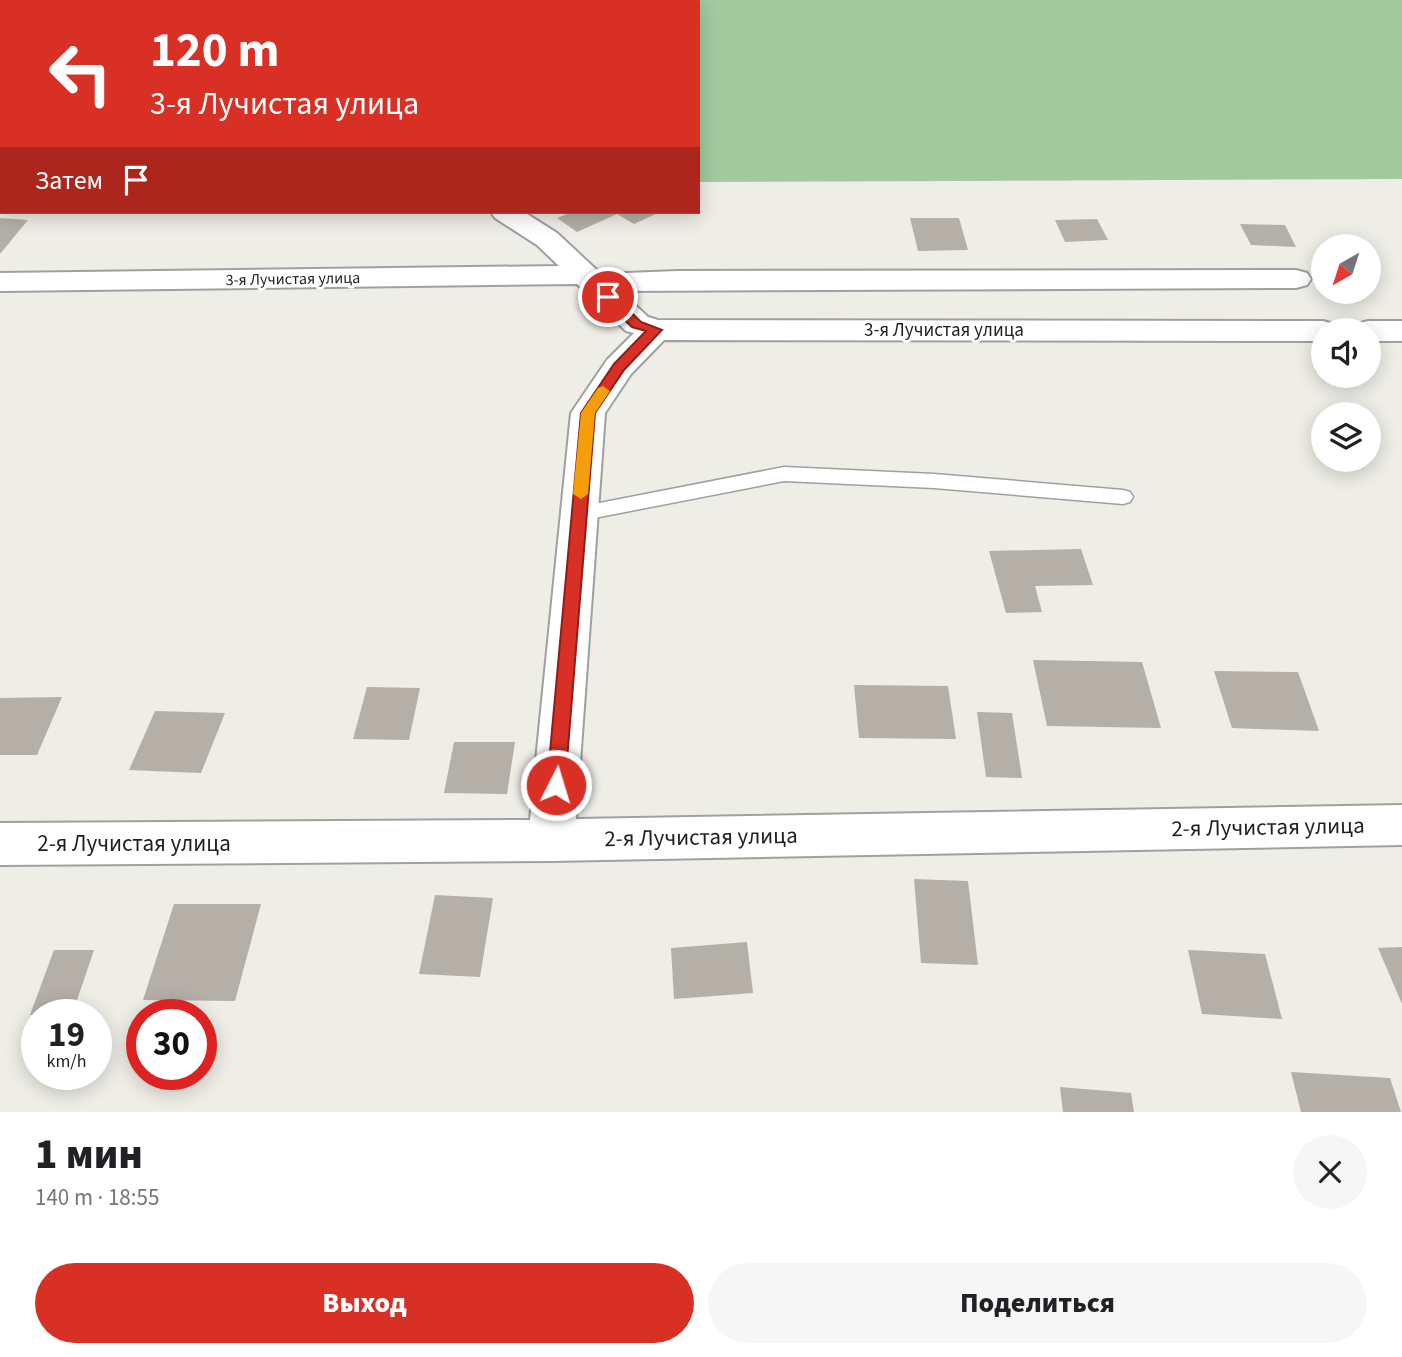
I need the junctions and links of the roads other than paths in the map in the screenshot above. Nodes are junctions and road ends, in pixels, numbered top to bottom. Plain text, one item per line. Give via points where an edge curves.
1 (508, 214) edge
2 (590, 279) junction
3 (1296, 279) dead end
4 (0, 282) edge
5 (655, 330) junction
6 (1311, 331) edge
7 (1381, 331) edge
8 (1402, 331) edge
9 (1123, 497) dead end
10 (579, 514) junction
11 (1402, 825) edge
12 (551, 840) junction
13 (0, 844) edge

1 - 2 street, 3-я Лучистая улица via 547,239
2 - 3 street
2 - 4 street, 3-я Лучистая улица
2 - 5 street, 3-я Лучистая улица via 636,324
5 - 6 street, 3-я Лучистая улица
5 - 10 street via 619,367 588,413
7 - 8 street
9 - 10 lane via 784,474
10 - 12 street
11 - 12 street, 2-я Лучистая улица
12 - 13 street, 2-я Лучистая улица

